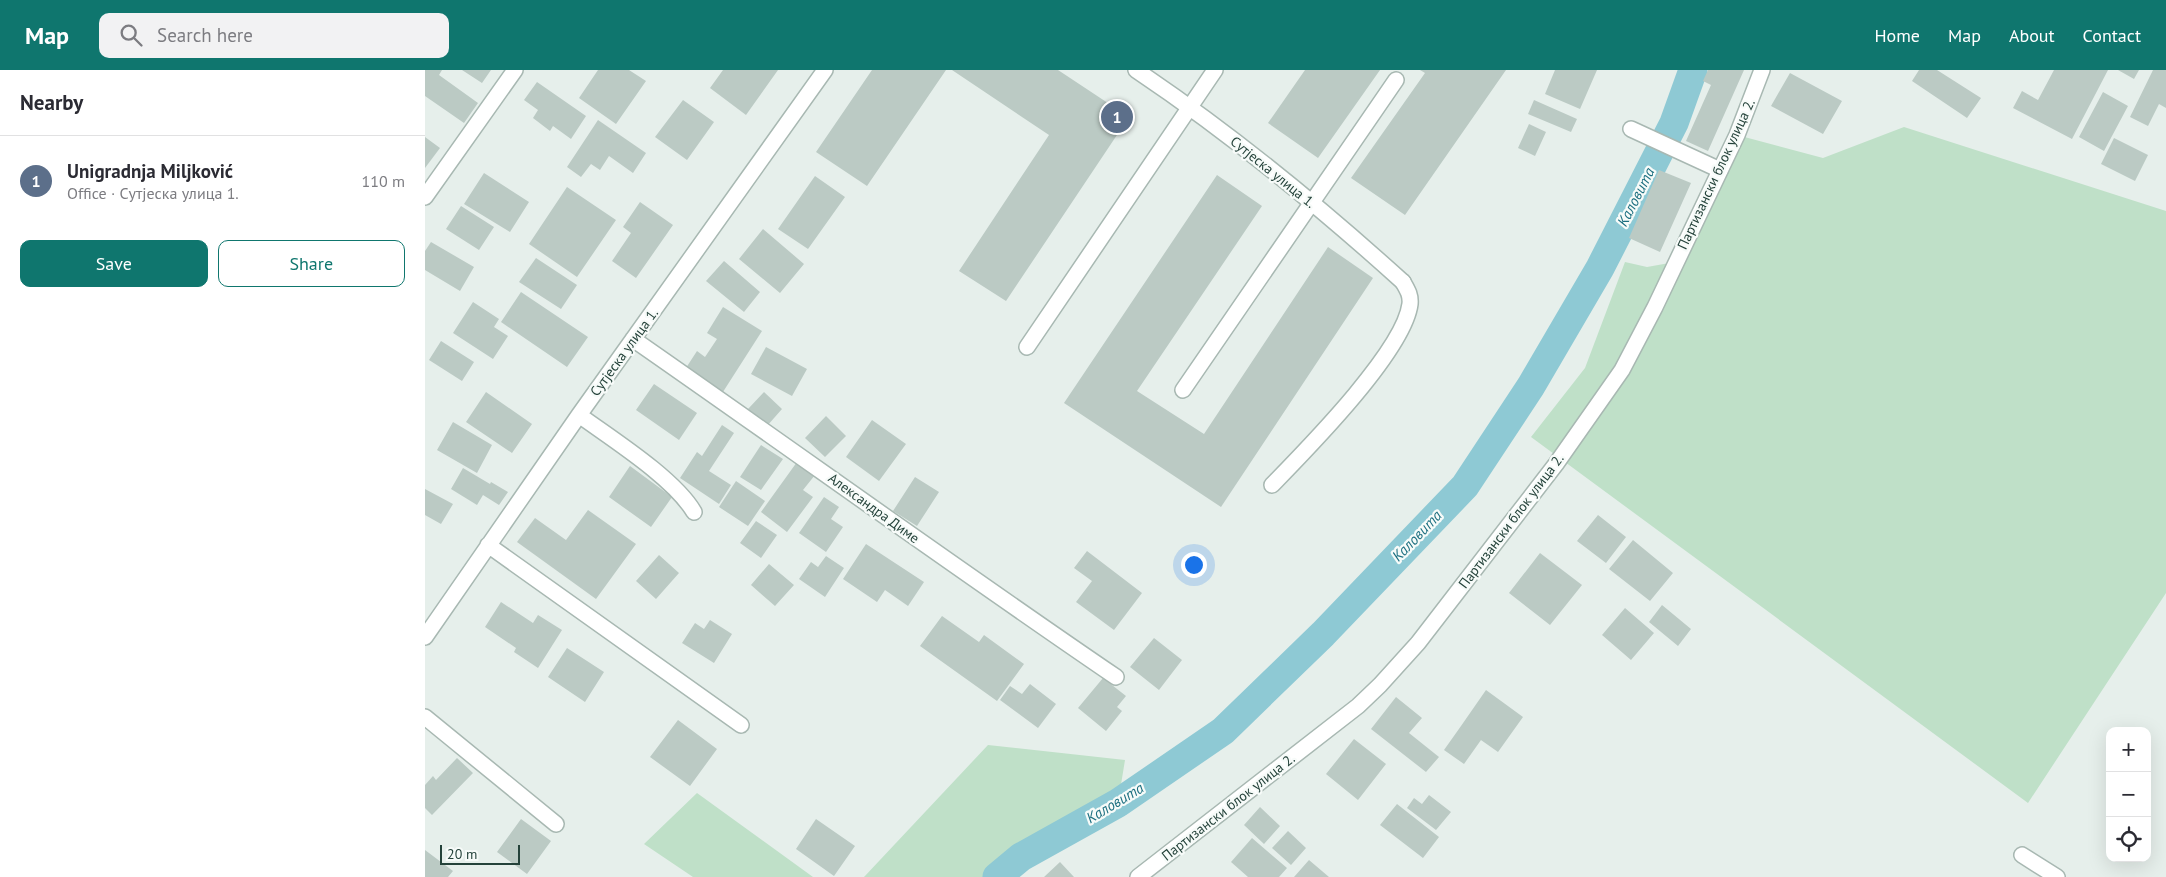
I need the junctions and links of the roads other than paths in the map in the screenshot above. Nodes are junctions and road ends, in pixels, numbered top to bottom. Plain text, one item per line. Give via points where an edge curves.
1 (515, 70) edge
2 (825, 70) edge
3 (1136, 70) edge
4 (1215, 70) edge
5 (1762, 70) edge
6 (1396, 80) dead end
7 (1190, 106) junction
8 (1631, 129) dead end
9 (1720, 170) junction
10 (425, 197) edge
11 (1312, 203) junction
12 (633, 339) junction
13 (1027, 347) dead end
14 (1183, 390) dead end
15 (579, 415) junction
16 (1272, 485) dead end
17 (694, 512) dead end
18 (488, 545) junction
19 (425, 637) edge
20 (1116, 677) dead end
21 (425, 717) edge
22 (741, 725) dead end
23 (556, 824) dead end
24 (2022, 855) dead end
25 (1138, 877) edge
26 (2057, 877) edge

1 - 10 street
2 - 12 street, Сутјеска улица 1.
3 - 7 street, Сутјеска улица 1.
4 - 7 street
5 - 9 street, Партизански блок улица 2.
6 - 11 street
7 - 11 street, Сутјеска улица 1.
7 - 13 street
8 - 9 street
9 - 25 street, Партизански блок улица 2. via 1622,370 1556,464 1418,644 1358,706
11 - 14 street
11 - 16 street, Сутјеска улица 1. via 1403,282 1410,297 1409,306 1391,346 1312,444
12 - 15 street, Сутјеска улица 1.
12 - 20 street, Александра Диме
15 - 17 street via 661,476
15 - 18 street, Сутјеска улица 1.
18 - 19 street, Сутјеска улица 1.
18 - 22 street
21 - 23 street
24 - 26 street

